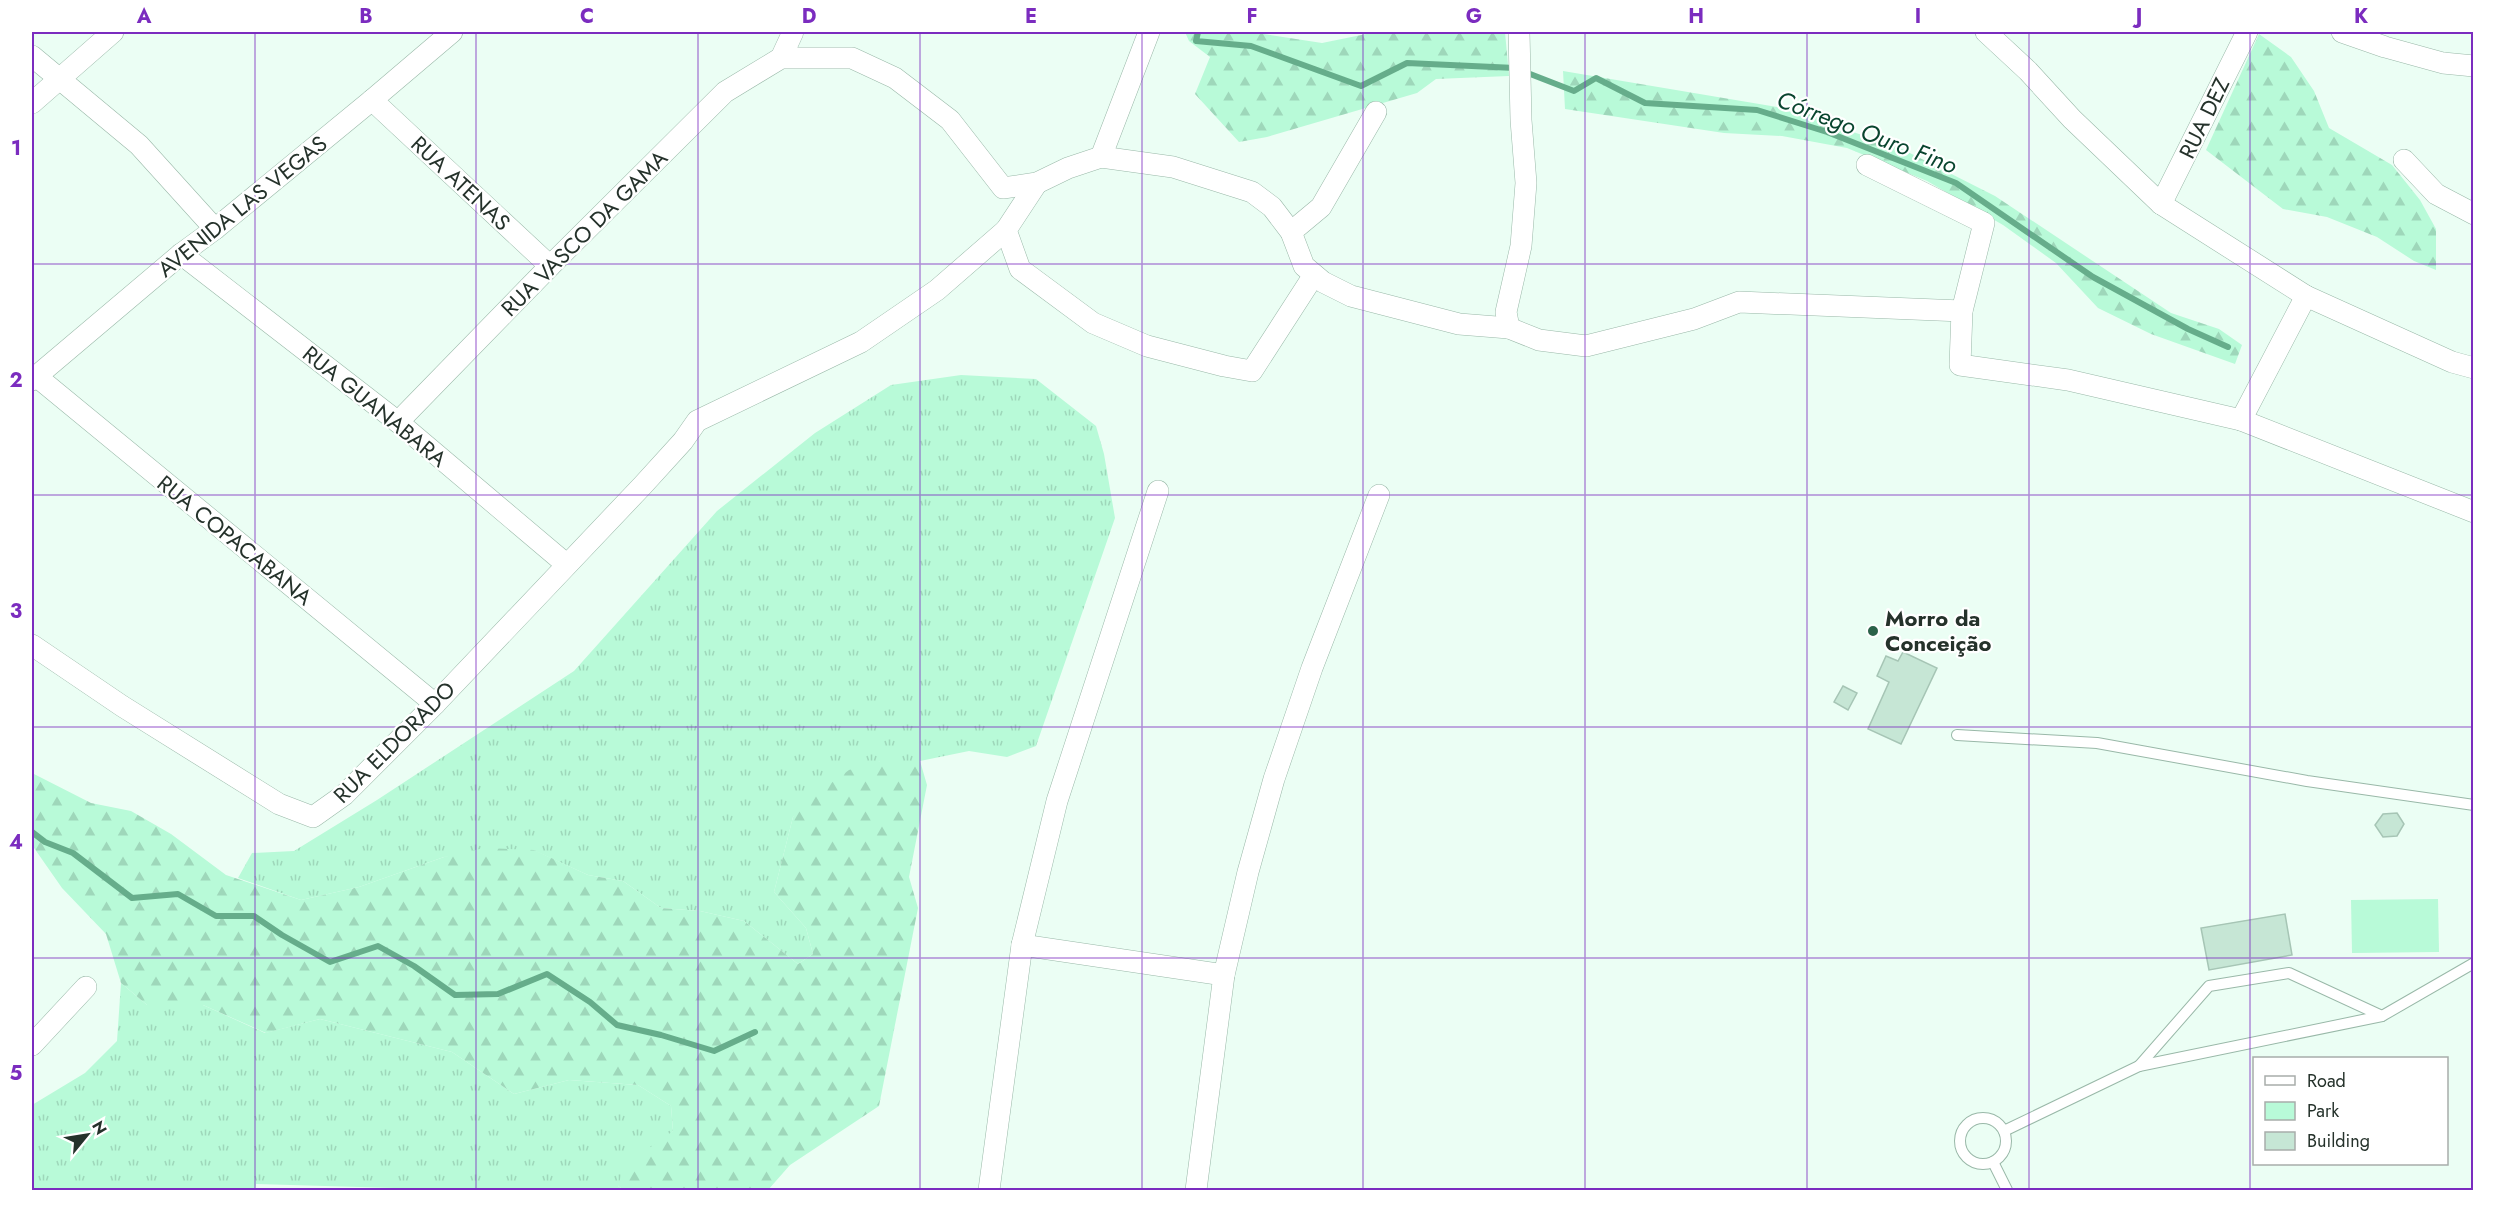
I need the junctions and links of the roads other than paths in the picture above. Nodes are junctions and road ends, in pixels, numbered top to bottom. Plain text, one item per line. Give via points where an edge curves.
1 (113, 32) edge
2 (452, 32) edge
3 (793, 32) edge
4 (1149, 32) edge
5 (1519, 32) edge
6 (1986, 32) edge
7 (2247, 32) edge
8 (2342, 32) edge
9 (32, 56) edge
10 (781, 58) junction
11 (2474, 66) edge
12 (58, 80) junction
13 (372, 100) junction
14 (32, 103) edge
15 (1376, 112) dead end
16 (1101, 157) junction
17 (2404, 160) dead end
18 (1867, 165) dead end
19 (1037, 183) junction
20 (2161, 204) junction
21 (2474, 214) edge
22 (215, 229) junction
23 (1006, 231) junction
24 (1291, 232) junction
25 (181, 254) junction
26 (550, 266) junction
27 (1314, 275) junction
28 (2306, 296) junction
29 (1962, 311) junction
30 (1509, 328) junction
31 (2474, 368) edge
32 (34, 378) edge
33 (2241, 420) junction
34 (398, 422) junction
35 (1158, 491) dead end
36 (1378, 495) dead end
37 (2474, 512) edge
38 (566, 564) junction
39 (32, 645) edge
40 (435, 704) junction
41 (1957, 735) dead end
42 (2474, 805) edge
43 (1022, 945) junction
44 (2474, 963) edge
45 (1224, 975) junction
46 (86, 987) dead end
47 (2382, 1016) junction
48 (32, 1045) edge
49 (2139, 1066) junction
50 (2004, 1131) junction
51 (1993, 1162) junction
52 (989, 1191) edge
53 (1196, 1191) edge
54 (2007, 1191) edge

1 - 12 street
2 - 13 street, AVENIDA LAS VEGAS
3 - 10 street
4 - 16 street
5 - 30 street via 1526,183 1521,246 1506,312
6 - 20 street
7 - 20 street, RUA DEZ
8 - 11 street via 2443,63
9 - 12 street
10 - 19 street via 852,58 895,78 950,120 1004,188
10 - 26 street, RUA VASCO DA GAMA via 724,92
12 - 14 street
12 - 22 street via 140,145
13 - 22 street, AVENIDA LAS VEGAS
13 - 26 street, RUA ATENAS
15 - 24 street via 1321,207
16 - 19 street
16 - 24 street via 1173,166 1252,192 1272,207
17 - 21 street via 2436,194
18 - 29 street via 1984,223
19 - 23 street
20 - 28 street
22 - 25 street, AVENIDA LAS VEGAS
23 - 27 street via 1020,269 1093,323 1148,346 1252,371
23 - 38 street, RUA ELDORADO via 937,290 861,342 697,421 659,467
24 - 27 street via 1304,266
25 - 32 street, AVENIDA LAS VEGAS
25 - 34 street, RUA GUANABARA
26 - 34 street, RUA VASCO DA GAMA
27 - 30 street via 1351,296 1459,324
28 - 31 street via 2452,362
28 - 33 street
29 - 30 street via 1739,302 1694,319 1586,346 1539,340
29 - 33 street via 1960,365 2068,380
32 - 40 street, RUA COPACABANA
33 - 37 street
34 - 38 street, RUA GUANABARA
35 - 43 street via 1057,801
36 - 45 street via 1274,779
38 - 40 street, RUA ELDORADO
39 - 40 street, RUA ELDORADO via 279,804 313,817 344,795
41 - 42 lane via 2097,743 2307,781
43 - 45 street
43 - 52 street
44 - 47 lane
45 - 53 street
46 - 48 street
47 - 49 lane
47 - 49 lane via 2289,973 2209,986
49 - 50 lane
50 - 51 lane via 2005,1150
50 - 51 lane via 1998,1123 1980,1118 1971,1121 1960,1137 1964,1156 1981,1165
51 - 54 lane

